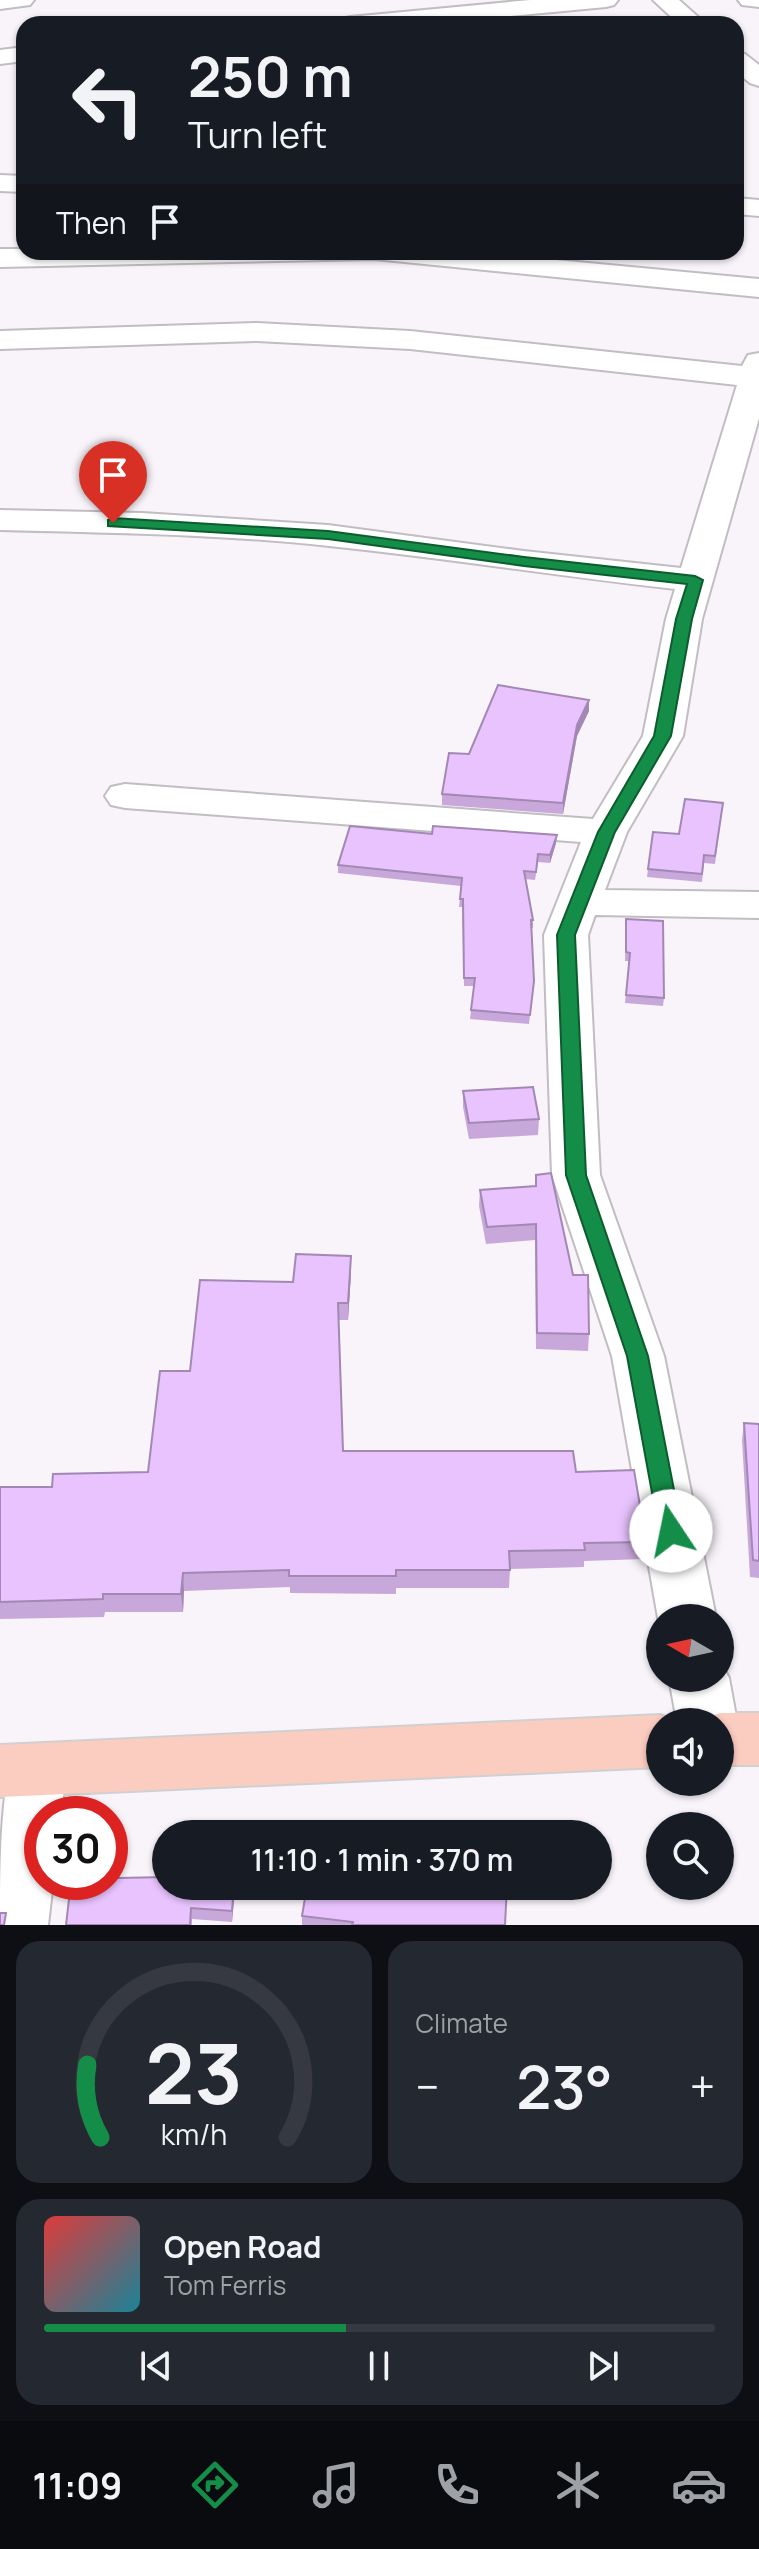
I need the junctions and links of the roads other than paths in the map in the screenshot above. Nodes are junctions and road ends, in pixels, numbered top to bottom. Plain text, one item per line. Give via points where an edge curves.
1 (22, 0) edge
2 (606, 0) edge
3 (665, 0) edge
4 (750, 0) edge
5 (759, 0) edge
6 (0, 2) edge
7 (435, 16) edge
8 (684, 16) edge
9 (463, 260) edge
10 (759, 288) edge
11 (0, 340) edge
12 (757, 370) edge
13 (0, 520) edge
14 (695, 580) junction
15 (125, 796) dead end
16 (606, 832) junction
17 (579, 902) junction
18 (759, 905) edge
19 (684, 1604) edge
20 (734, 1739) edge
21 (759, 1739) edge
22 (646, 1742) edge
23 (17, 1771) edge
24 (16, 1925) edge

1 - 6 street
2 - 7 street
3 - 8 street
4 - 5 street
9 - 10 street
11 - 12 street via 257,332
12 - 14 street
13 - 14 street via 328,535
14 - 16 street via 663,736
15 - 16 street
16 - 17 street
17 - 18 street
17 - 19 street via 566,935 576,1175 638,1356
20 - 21 highway
22 - 23 highway
23 - 24 street

